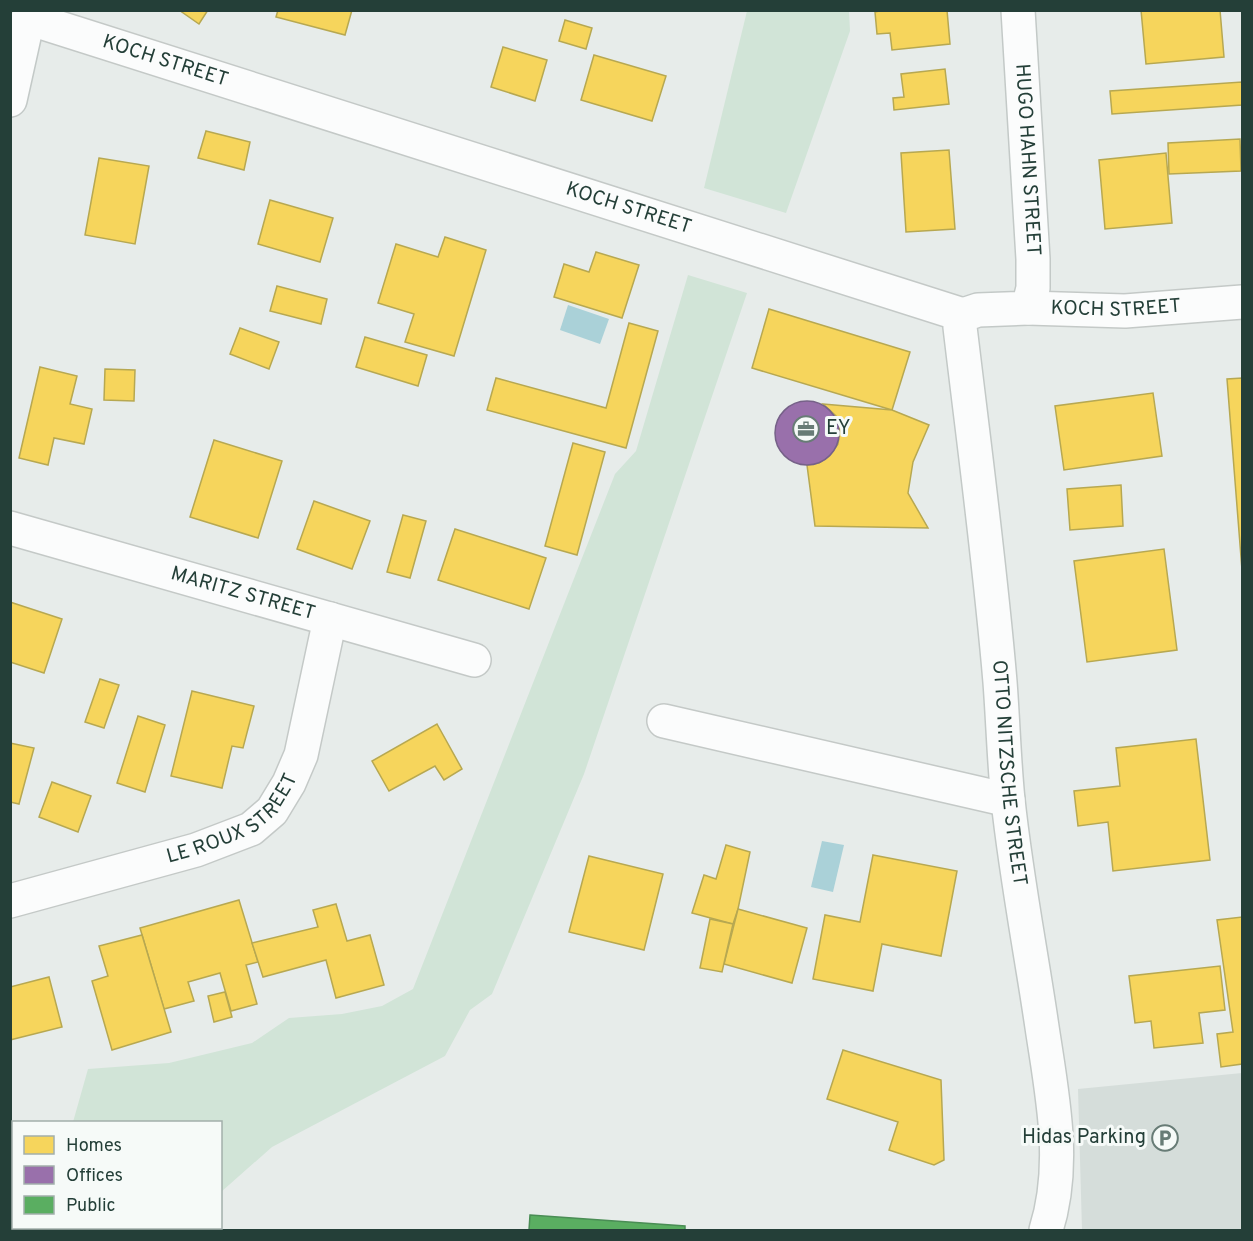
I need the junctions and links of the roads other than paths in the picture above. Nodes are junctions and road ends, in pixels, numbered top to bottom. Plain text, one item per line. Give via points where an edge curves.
1 (1018, 10) edge
2 (26, 13) edge
3 (10, 100) edge
4 (1242, 302) edge
5 (1028, 308) junction
6 (963, 315) junction
7 (10, 528) edge
8 (330, 619) junction
9 (474, 660) dead end
10 (664, 721) dead end
11 (1008, 800) junction
12 (10, 900) edge
13 (1046, 1230) edge

1 - 5 street, HUGO HAHN STREET via 1033,259
2 - 3 street
2 - 6 street, KOCH STREET
4 - 5 street, KOCH STREET via 1125,311
5 - 6 street, KOCH STREET via 978,310
6 - 11 street, OTTO NITZSCHE STREET via 960,327 984,519
7 - 8 street, MARITZ STREET
8 - 9 street, MARITZ STREET
8 - 12 street, LE ROUX STREET via 301,755 272,811 251,829 196,850
10 - 11 street
11 - 13 street, OTTO NITZSCHE STREET via 1057,1142 1053,1206

